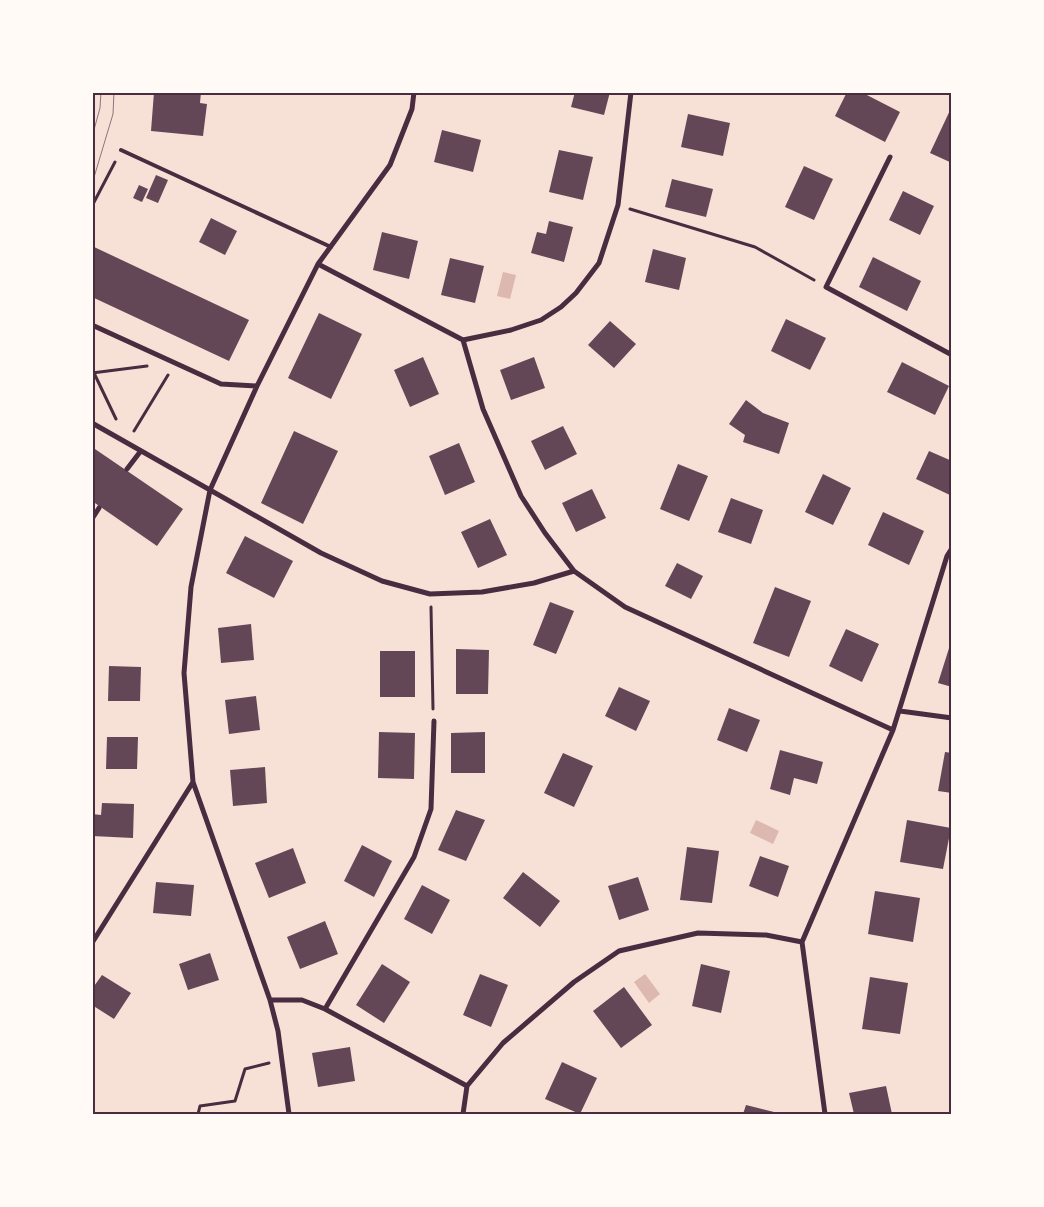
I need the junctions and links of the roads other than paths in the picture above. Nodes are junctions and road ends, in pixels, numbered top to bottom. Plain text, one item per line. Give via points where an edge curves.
1 (414, 92) edge
2 (631, 92) edge
3 (121, 150) road end
4 (890, 157) dead end
5 (331, 247) junction
6 (318, 264) junction
7 (92, 325) edge
8 (463, 340) junction
9 (952, 355) edge
10 (257, 386) junction
11 (92, 423) edge
12 (140, 452) junction
13 (127, 469) dead end
14 (210, 490) junction
15 (99, 508) dead end
16 (92, 519) edge
17 (952, 548) edge
18 (574, 571) junction
19 (900, 711) junction
20 (952, 718) edge
21 (434, 721) road end
22 (893, 730) junction
23 (193, 782) junction
24 (802, 942) junction
25 (92, 943) edge
26 (270, 1000) junction
27 (325, 1009) junction
28 (467, 1086) junction
29 (288, 1114) edge
30 (463, 1114) edge
31 (825, 1114) edge

1 - 5 street via 412,109 390,166
2 - 8 street via 618,205 599,263 576,293 541,320
3 - 5 lane
4 - 9 street via 826,287
5 - 6 street
6 - 8 street
6 - 10 street
7 - 10 street via 221,384
8 - 18 street via 483,409 521,496
10 - 14 street
11 - 12 street
12 - 13 street
12 - 14 street
14 - 18 street via 321,553 382,581 430,594 482,592 534,583
14 - 23 street via 191,587 184,673
15 - 16 street
17 - 19 street
18 - 22 street via 625,608
19 - 20 street
19 - 22 street
21 - 27 street via 431,809 414,857
22 - 24 street
23 - 25 street
23 - 26 street
24 - 28 street via 766,935 698,932 619,951 574,982 504,1043
24 - 31 street
26 - 27 street via 302,1000
26 - 29 street
27 - 28 street
28 - 30 street

